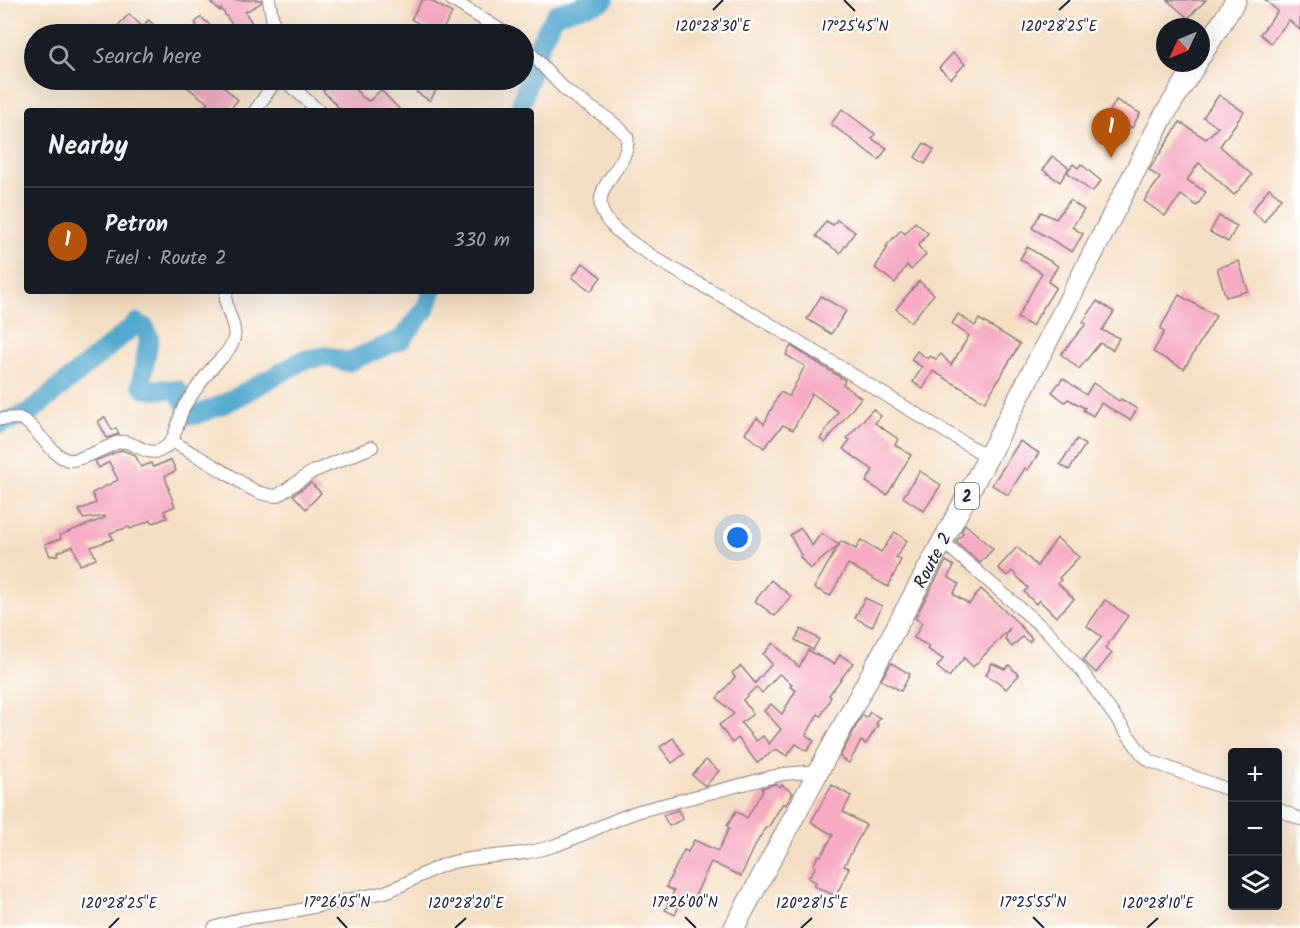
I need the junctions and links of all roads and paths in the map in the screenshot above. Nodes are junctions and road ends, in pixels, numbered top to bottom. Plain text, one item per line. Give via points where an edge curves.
1 (269, 0) edge
2 (452, 0) edge
3 (1236, 0) edge
4 (273, 24) edge
5 (491, 24) edge
6 (1210, 42) edge
7 (534, 57) edge
8 (1191, 72) edge
9 (269, 90) edge
10 (295, 90) edge
11 (257, 108) edge
12 (316, 108) edge
13 (227, 294) edge
14 (0, 419) edge
15 (172, 441) junction
16 (372, 447) dead end
17 (988, 457) junction
18 (942, 541) junction
19 (819, 771) junction
20 (1228, 789) edge
21 (1282, 811) edge
22 (1300, 819) edge
23 (214, 928) edge
24 (734, 928) edge

1 - 4 street
2 - 5 street
3 - 6 highway
7 - 17 street via 564,89 627,136 627,149 601,199 606,218 619,232
8 - 17 highway, Route 2 / 2 via 1163,117
9 - 11 street
10 - 12 street
13 - 15 street via 234,334 232,344 184,407
14 - 15 street via 25,421 59,456 69,460 119,442 155,452
15 - 16 street via 251,490 277,496 312,472
17 - 18 highway, Route 2 / 2
18 - 19 highway, Route 2 / 2
18 - 20 street via 1050,634 1150,761
19 - 23 street via 783,774 643,810 532,852 453,862 385,892 241,919
19 - 24 highway, Route 2 / 2
21 - 22 street

